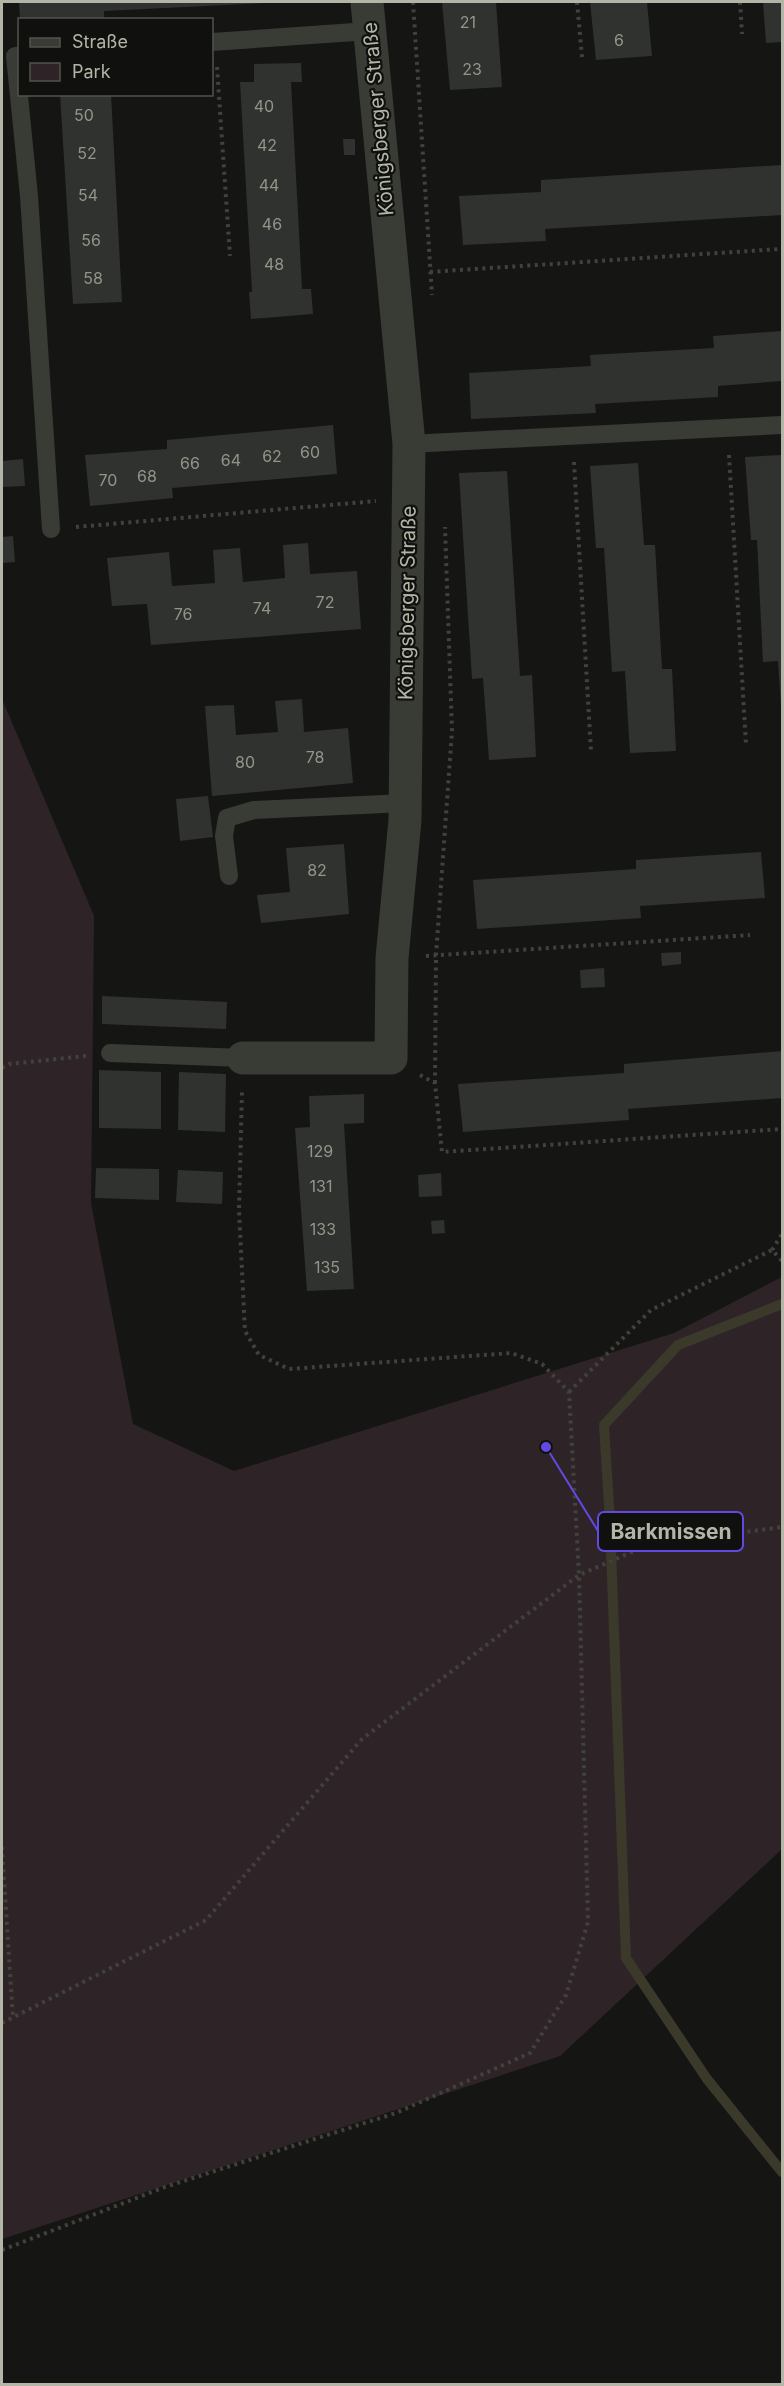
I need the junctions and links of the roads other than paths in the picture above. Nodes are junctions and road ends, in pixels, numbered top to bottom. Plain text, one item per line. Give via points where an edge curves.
1 (368, 16) edge
2 (213, 42) edge
3 (18, 56) edge
4 (18, 86) edge
5 (19, 96) edge
6 (783, 425) edge
7 (409, 444) junction
8 (51, 529) road end
9 (405, 803) junction
10 (229, 876) dead end
11 (110, 1053) road end
12 (243, 1058) joint

1 - 2 lane
1 - 7 street, Königsberger Straße
3 - 4 lane
5 - 8 lane
6 - 7 lane
7 - 9 street, Königsberger Straße
9 - 10 lane via 254,810 227,818 224,836
9 - 12 street, Königsberger Straße via 392,958 391,1058
11 - 12 lane

